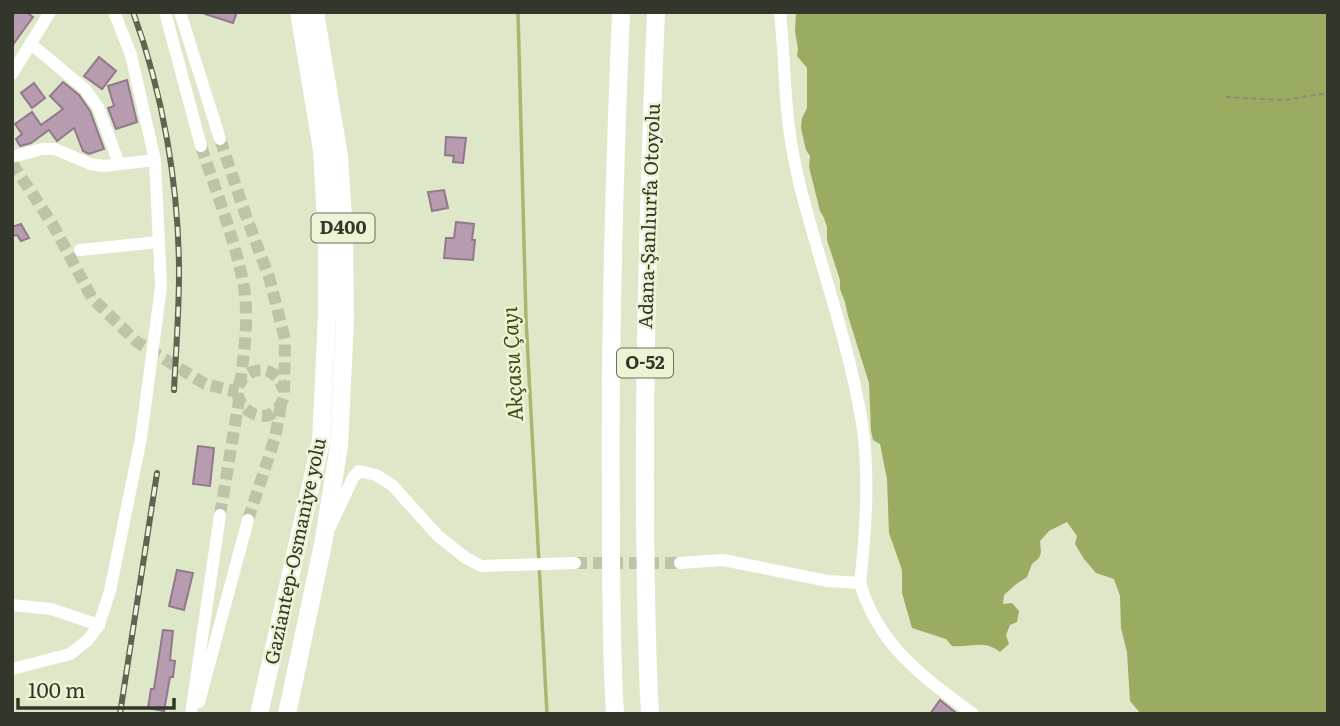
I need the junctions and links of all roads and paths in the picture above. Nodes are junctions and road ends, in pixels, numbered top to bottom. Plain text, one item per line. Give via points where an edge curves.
1 (50, 12) edge
2 (114, 12) edge
3 (166, 12) edge
4 (180, 12) edge
5 (299, 12) edge
6 (315, 12) edge
7 (621, 12) edge
8 (656, 12) edge
9 (780, 12) edge
10 (31, 44) junction
11 (12, 74) edge
12 (1328, 93) edge
13 (1226, 97) dead end
14 (220, 139) tunnel mouth
15 (201, 146) tunnel mouth
16 (12, 157) edge
17 (155, 160) junction
18 (119, 164) junction
19 (159, 242) junction
20 (80, 250) dead end
21 (220, 515) tunnel mouth
22 (248, 520) tunnel mouth
23 (323, 544) junction
24 (575, 563) tunnel mouth
25 (680, 563) tunnel mouth
26 (860, 583) junction
27 (12, 605) edge
28 (99, 625) junction
29 (12, 669) edge
30 (193, 714) edge
31 (259, 714) edge
32 (287, 714) edge
33 (615, 714) edge
34 (650, 714) edge
35 (973, 714) edge

1 - 10 street
2 - 17 street via 131,55
3 - 15 street
4 - 14 street
5 - 31 highway, Gaziantep-Osmaniye yolu / D400 via 322,150 327,237 321,441
6 - 23 highway, Gaziantep-Osmaniye yolu / D400 via 338,156 344,234 339,446
7 - 33 highway, Adana-Şanlıurfa Otoyolu / O-52 via 610,431
8 - 34 highway, Adana-Şanlıurfa Otoyolu / O-52 via 644,431
9 - 26 street via 786,100 800,185 862,426 866,486
10 - 11 street
10 - 18 street via 92,98
12 - 13 path via 1284,100
16 - 18 street via 55,149 90,164
17 - 18 street
17 - 19 street
19 - 20 street
19 - 28 street via 161,286 141,438
21 - 30 street
22 - 30 street
23 - 24 street via 359,471 392,485 438,536 481,566
23 - 32 highway, Gaziantep-Osmaniye yolu / D400
25 - 26 street via 723,560
26 - 35 street via 873,617 897,651
27 - 28 street via 51,609
28 - 29 street via 70,654

